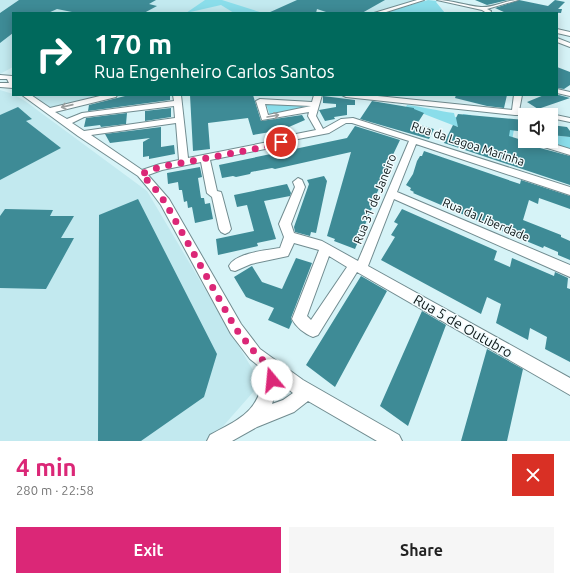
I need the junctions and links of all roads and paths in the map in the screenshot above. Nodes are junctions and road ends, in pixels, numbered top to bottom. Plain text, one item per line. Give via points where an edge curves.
1 (422, 0) edge
2 (439, 0) edge
3 (516, 0) edge
4 (497, 6) junction
5 (476, 11) edge
6 (380, 12) edge
7 (489, 12) edge
8 (558, 31) edge
9 (570, 34) edge
10 (558, 40) edge
11 (570, 45) edge
12 (0, 77) edge
13 (12, 84) edge
14 (0, 85) edge
15 (558, 91) edge
16 (570, 94) edge
17 (27, 96) edge
18 (110, 96) edge
19 (318, 96) edge
20 (372, 96) edge
21 (518, 96) edge
22 (178, 99) edge
23 (314, 107) junction
24 (48, 111) junction
25 (515, 113) junction
26 (518, 113) edge
27 (558, 117) edge
28 (180, 120) junction
29 (570, 120) edge
30 (66, 123) junction
31 (321, 132) junction
32 (81, 134) junction
33 (414, 139) junction
34 (557, 148) edge
35 (570, 152) edge
36 (205, 158) junction
37 (184, 162) junction
38 (141, 174) junction
39 (298, 182) dead end
40 (570, 191) edge
41 (392, 194) junction
42 (224, 229) dead end
43 (290, 237) junction
44 (322, 246) junction
45 (235, 266) dead end
46 (358, 267) junction
47 (570, 271) edge
48 (273, 369) junction
49 (570, 387) edge
50 (308, 392) junction
51 (251, 421) junction
52 (216, 441) edge
53 (393, 441) edge

1 - 6 street
2 - 5 street
3 - 4 street
4 - 5 street
4 - 7 street
5 - 7 street
8 - 9 street
10 - 11 street
12 - 13 street via 12,78
13 - 14 street
15 - 16 street
17 - 24 street
18 -> 24 street
19 - 23 street
20 - 25 street via 443,101
21 - 25 street
22 - 28 street
22 - 30 street via 82,115
23 -> 23 street via 260,102 265,118
23 - 31 street via 313,118
24 - 30 street
25 - 26 street
27 - 29 street
28 - 32 street
28 - 37 street
30 - 32 street
31 - 33 street, Rua da Lagoa Marinha via 344,121 358,121
31 - 36 street via 291,138 270,146
32 - 38 street
33 - 40 street, Rua da Lagoa Marinha
33 - 41 street, Rua 31 de Janeiro
34 - 35 street
36 - 37 street
36 - 42 street via 212,193 217,195
37 - 38 street
38 - 48 street via 165,202 236,329 256,354
39 - 43 street via 300,186 285,224
41 - 46 street, Rua 31 de Janeiro
41 - 47 street, Rua da Liberdade
43 - 44 street, Rua 5 de Outubro
43 - 45 street via 284,252 249,259
44 - 46 street, Rua 5 de Outubro
44 - 46 street via 299,319 313,330
46 - 49 street, Rua 5 de Outubro
48 - 50 street
48 - 51 street via 265,404
50 - 51 street via 288,406
50 - 53 street
51 - 52 street

